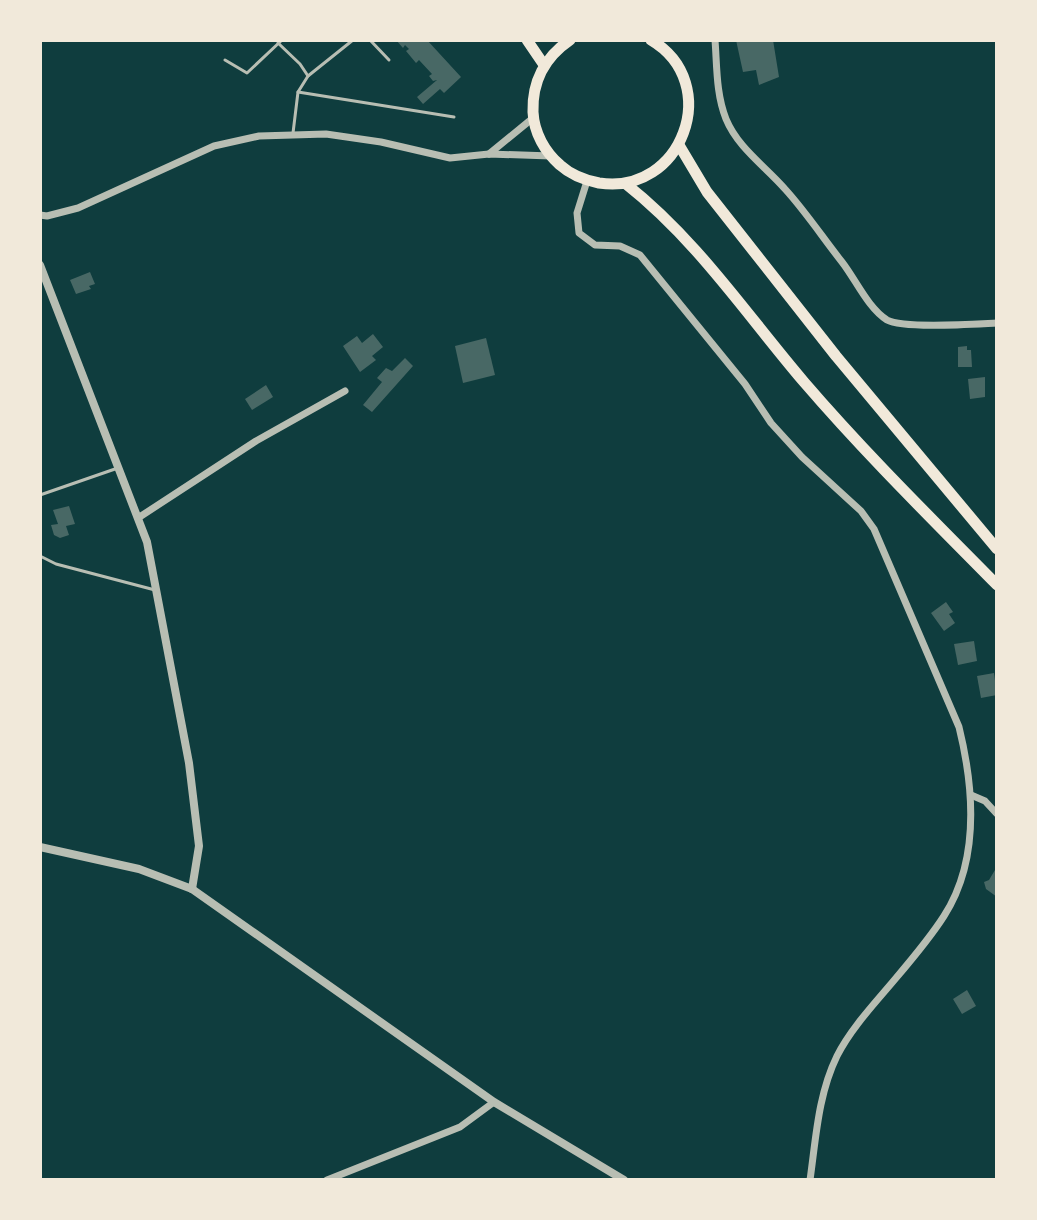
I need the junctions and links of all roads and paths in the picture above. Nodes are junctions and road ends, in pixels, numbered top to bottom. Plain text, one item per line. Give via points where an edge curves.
1 (353, 40) edge
2 (370, 40) edge
3 (527, 40) edge
4 (570, 40) edge
5 (651, 40) edge
6 (715, 40) edge
7 (280, 42) edge
8 (225, 60) dead end
9 (389, 60) dead end
10 (544, 65) junction
11 (308, 76) junction
12 (298, 92) junction
13 (454, 117) dead end
14 (533, 118) junction
15 (293, 133) junction
16 (679, 145) junction
17 (489, 154) junction
18 (551, 156) junction
19 (587, 181) junction
20 (626, 184) junction
21 (40, 215) edge
22 (40, 265) edge
23 (997, 323) edge
24 (345, 391) dead end
25 (119, 468) junction
26 (40, 495) edge
27 (138, 518) junction
28 (997, 549) edge
29 (40, 556) edge
30 (997, 585) edge
31 (158, 591) junction
32 (971, 795) junction
33 (997, 814) edge
34 (40, 847) edge
35 (192, 889) junction
36 (494, 1102) junction
37 (327, 1180) edge
38 (624, 1180) edge
39 (810, 1180) edge

1 - 11 lane
2 - 9 lane
3 - 10 highway
4 - 10 highway
5 - 16 highway via 674,61 685,81 687,125
6 - 23 street via 718,86 732,131 786,189 875,310 889,321 906,324
7 - 8 lane via 247,73
7 - 11 lane
10 - 14 highway via 536,81
11 - 12 lane
12 - 13 lane
12 - 15 lane
14 - 17 street
14 - 18 highway
15 - 17 street via 381,142 450,158
15 - 21 street via 214,146 78,208
16 - 20 highway via 650,174
16 - 28 highway via 707,192
17 - 18 street
18 - 19 highway
19 - 20 highway
19 - 32 street via 577,213 579,233 595,245 620,246 640,255 771,423 874,529 959,727
20 - 30 highway via 690,241 847,433
22 - 25 street
24 - 27 street
25 - 26 lane
25 - 27 street
27 - 31 street
29 - 31 lane
31 - 35 street via 199,846
32 - 33 street
32 - 39 street via 966,860 946,914 838,1054 822,1093
34 - 35 street via 139,869
35 - 36 street
36 - 37 street via 460,1127
36 - 38 street

